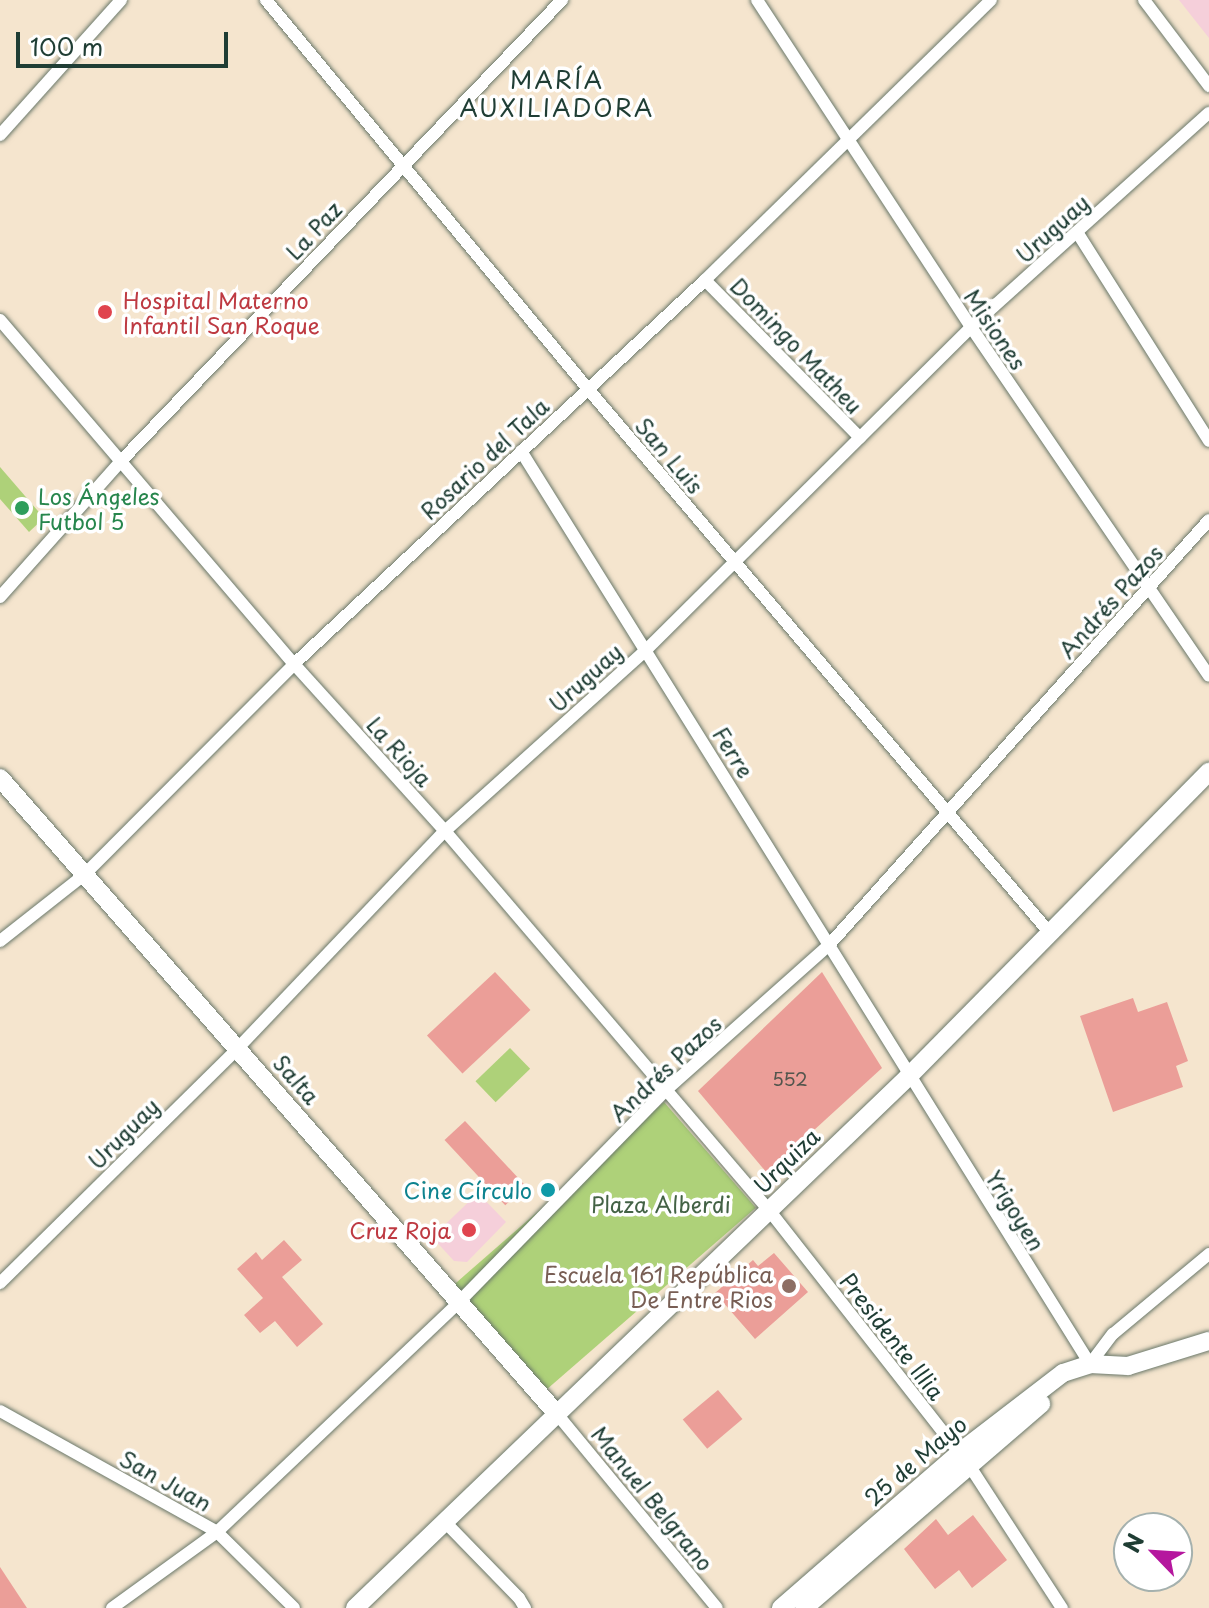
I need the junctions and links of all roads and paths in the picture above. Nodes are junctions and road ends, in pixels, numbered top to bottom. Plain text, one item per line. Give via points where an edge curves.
1 (121, 0) edge
2 (266, 0) edge
3 (562, 0) edge
4 (757, 0) edge
5 (991, 0) edge
6 (1144, 0) edge
7 (1209, 86) edge
8 (1209, 113) edge
9 (0, 135) edge
10 (849, 139) junction
11 (402, 165) junction
12 (1077, 232) junction
13 (705, 280) junction
14 (0, 320) edge
15 (971, 327) junction
16 (588, 389) junction
17 (860, 438) junction
18 (1209, 441) edge
19 (521, 451) junction
20 (121, 461) junction
21 (1209, 520) edge
22 (734, 562) junction
23 (1147, 590) junction
24 (0, 597) edge
25 (647, 649) junction
26 (294, 664) junction
27 (1209, 676) edge
28 (1209, 772) edge
29 (0, 778) edge
30 (947, 813) junction
31 (445, 831) junction
32 (84, 875) junction
33 (1049, 932) junction
34 (0, 941) edge
35 (829, 945) junction
36 (238, 1048) junction
37 (908, 1077) junction
38 (665, 1091) junction
39 (769, 1210) junction
40 (1209, 1254) edge
41 (0, 1283) edge
42 (460, 1301) junction
43 (1209, 1341) edge
44 (1090, 1364) junction
45 (0, 1411) edge
46 (557, 1414) junction
47 (964, 1459) junction
48 (445, 1522) junction
49 (217, 1532) junction
50 (112, 1608) edge
51 (294, 1608) edge
52 (355, 1608) edge
53 (525, 1608) edge
54 (717, 1608) edge
55 (781, 1608) edge
56 (804, 1608) edge
57 (1062, 1608) edge

1 - 9 street
2 - 11 street, San Luis
3 - 11 street, La Paz
4 - 10 street, Misiones
5 - 10 street, Rosario del Tala
6 - 7 street
8 - 12 street, Uruguay
10 - 13 street, Rosario del Tala
10 - 15 street, Misiones
11 - 16 street, San Luis
11 - 20 street, La Paz
12 - 15 street, Uruguay
12 - 18 street
13 - 16 street, Rosario del Tala
13 - 17 street, Domingo Matheu
14 - 20 street, La Rioja
15 - 17 street, Uruguay
15 - 23 street, Misiones
16 - 19 street, Rosario del Tala
16 - 22 street, San Luis
17 - 22 street, Uruguay
19 - 25 street, Ferre
19 - 26 street, Rosario del Tala
20 - 24 street, La Paz
20 - 26 street, La Rioja
21 - 23 street, Andrés Pazos
22 - 25 street, Uruguay
22 - 30 street, San Luis
23 - 27 street, Misiones
23 - 30 street, Andrés Pazos
25 - 31 street, Uruguay
25 - 35 street, Ferre
26 - 31 street, La Rioja
26 - 32 street, Rosario del Tala
28 - 33 street, Urquiza
29 - 32 street, Salta
30 - 33 street, San Luis
30 - 35 street, Andrés Pazos
31 - 36 street, Uruguay
31 - 38 street, La Rioja
32 - 34 street, Rosario del Tala
32 - 36 street, Salta
33 - 37 street, Urquiza
35 - 37 street, Ferre
35 - 38 street, Andrés Pazos
36 - 41 street, Uruguay
36 - 42 street, Salta
37 - 39 street, Urquiza
37 - 44 street, Yrigoyen
38 - 39 street, La Rioja
38 - 42 street, Andrés Pazos
39 - 46 street, Urquiza
39 - 47 street, Presidente Illia
40 - 44 street, 25 de Mayo via 1113,1334
42 - 46 street, Salta
42 - 49 street, Andrés Pazos
43 - 44 street via 1128,1366
44 - 47 street, 25 de Mayo
45 - 49 street, San Juan
46 - 48 street, Urquiza
46 - 54 street, Manuel Belgrano
47 - 55 street, 25 de Mayo
47 - 56 street, 25 de Mayo
47 - 57 street, Presidente Illia
48 - 52 street, Urquiza
48 - 53 street
49 - 50 street, Andrés Pazos
49 - 51 street, San Juan

